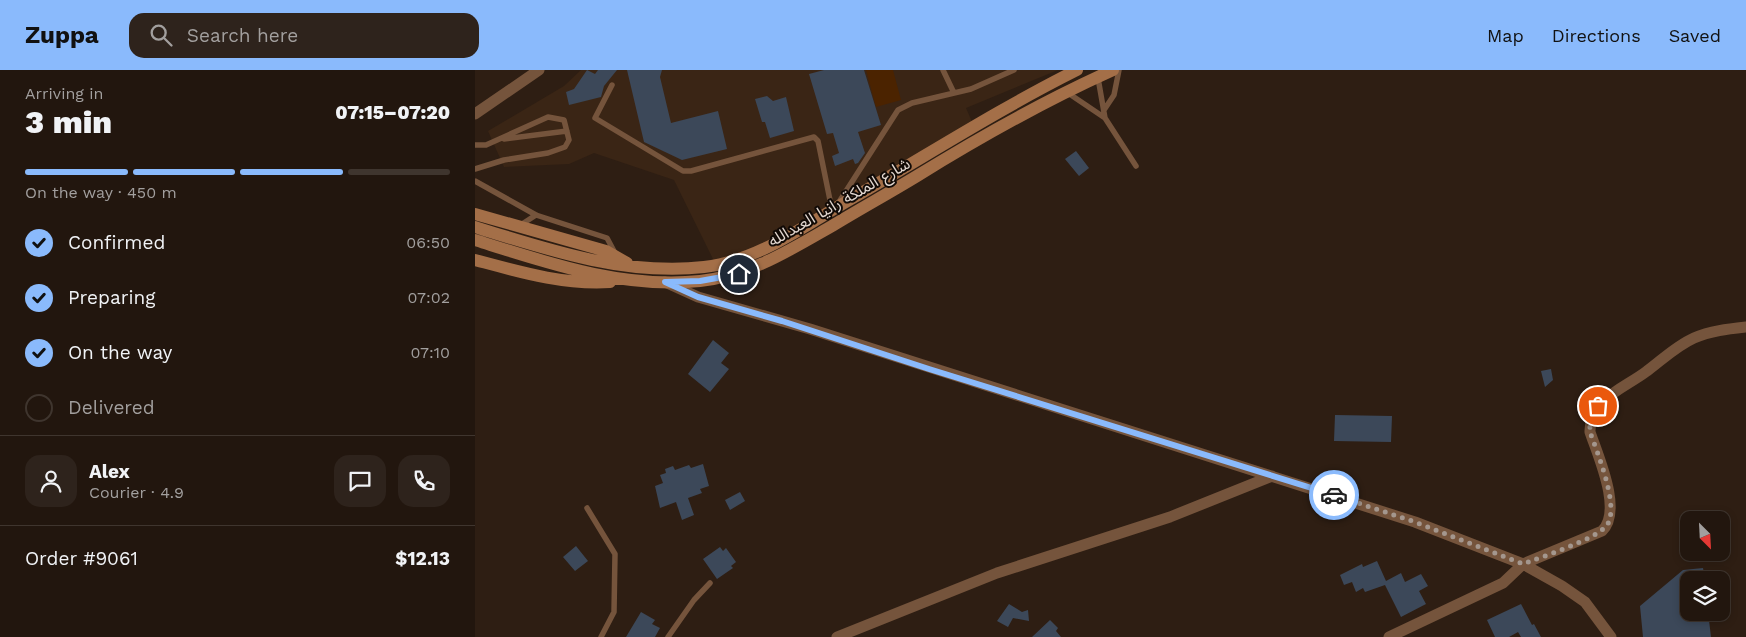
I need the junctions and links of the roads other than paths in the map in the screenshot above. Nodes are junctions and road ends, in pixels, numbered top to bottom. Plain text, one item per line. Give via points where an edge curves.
1 (539, 70) edge
2 (943, 70) edge
3 (1014, 70) edge
4 (1077, 70) edge
5 (1113, 70) edge
6 (1119, 70) edge
7 (1097, 77) junction
8 (612, 84) dead end
9 (1067, 92) junction
10 (954, 93) junction
11 (478, 109) edge
12 (1104, 110) junction
13 (1105, 118) junction
14 (567, 131) junction
15 (499, 139) junction
16 (475, 146) edge
17 (1136, 166) dead end
18 (475, 169) edge
19 (475, 182) edge
20 (834, 209) junction
21 (475, 214) edge
22 (536, 215) junction
23 (517, 226) junction
24 (475, 227) edge
25 (475, 240) edge
26 (616, 255) junction
27 (475, 260) edge
28 (629, 265) junction
29 (636, 281) junction
30 (665, 282) junction
31 (1746, 328) edge
32 (1272, 476) junction
33 (587, 508) dead end
34 (1523, 564) junction
35 (710, 583) dead end
36 (601, 637) edge
37 (668, 637) edge
38 (837, 637) edge
39 (1389, 637) edge
40 (1611, 637) edge

1 - 11 street
2 - 10 lane
3 - 10 lane
4 - 20 main road, شارع الملكة رانيا العبدالله via 1015,102
5 - 7 main road, شارع الملكة رانيا العبدالله
6 - 12 lane via 1114,95
7 - 9 main road, شارع الملكة رانيا العبدالله
7 - 12 lane
8 - 20 lane via 595,118 683,171 814,137 818,141
9 - 13 lane
9 - 30 main road, شارع الملكة رانيا العبدالله via 777,257 739,274
10 - 20 lane via 908,104 898,110
12 - 13 lane
13 - 17 lane
14 - 15 lane
14 - 15 lane via 564,120 548,117
14 - 18 lane via 569,140 565,147
15 - 16 lane
19 - 22 lane
20 - 28 main road, شارع الملكة رانيا العبدالله via 766,247 731,262 691,268
21 - 23 main road
22 - 23 lane
22 - 26 lane via 607,238
23 - 26 main road
24 - 28 main road, شارع الملكة رانيا العبدالله via 561,253
25 - 29 main road, شارع الملكة رانيا العبدالله via 542,262
26 - 28 main road
27 - 29 main road via 574,282
29 - 30 main road, شارع الملكة رانيا العبدالله
30 - 32 street via 698,297
31 - 34 street via 1694,338 1605,399 1593,415 1590,432 1611,504 1610,520 1590,537
32 - 34 street via 1415,522
32 - 38 street via 1169,517 997,573
33 - 36 lane via 615,554 614,612
34 - 39 street via 1503,583
34 - 40 street via 1585,602
35 - 37 lane

